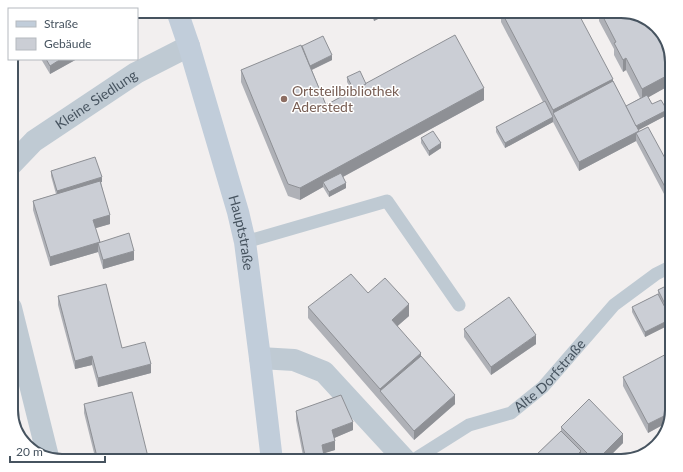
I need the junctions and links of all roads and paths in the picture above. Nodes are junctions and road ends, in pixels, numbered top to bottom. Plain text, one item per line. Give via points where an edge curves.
1 (179, 18) edge
2 (189, 46) junction
3 (18, 158) edge
4 (245, 242) junction
5 (665, 270) edge
6 (459, 305) dead end
7 (18, 336) edge
8 (260, 358) junction
9 (47, 452) edge
10 (271, 454) edge
11 (400, 454) edge
12 (423, 454) edge

1 - 2 main road, Hauptstraße
2 - 3 street, Kleine Siedlung via 136,73 34,142
2 - 4 main road, Hauptstraße
4 - 6 lane via 387,201
4 - 8 main road, Hauptstraße
5 - 12 lane, Alte Dorfstraße via 614,305 543,387 511,413 469,425
7 - 9 street
8 - 10 main road, Hauptstraße
8 - 11 street via 294,360 324,372

